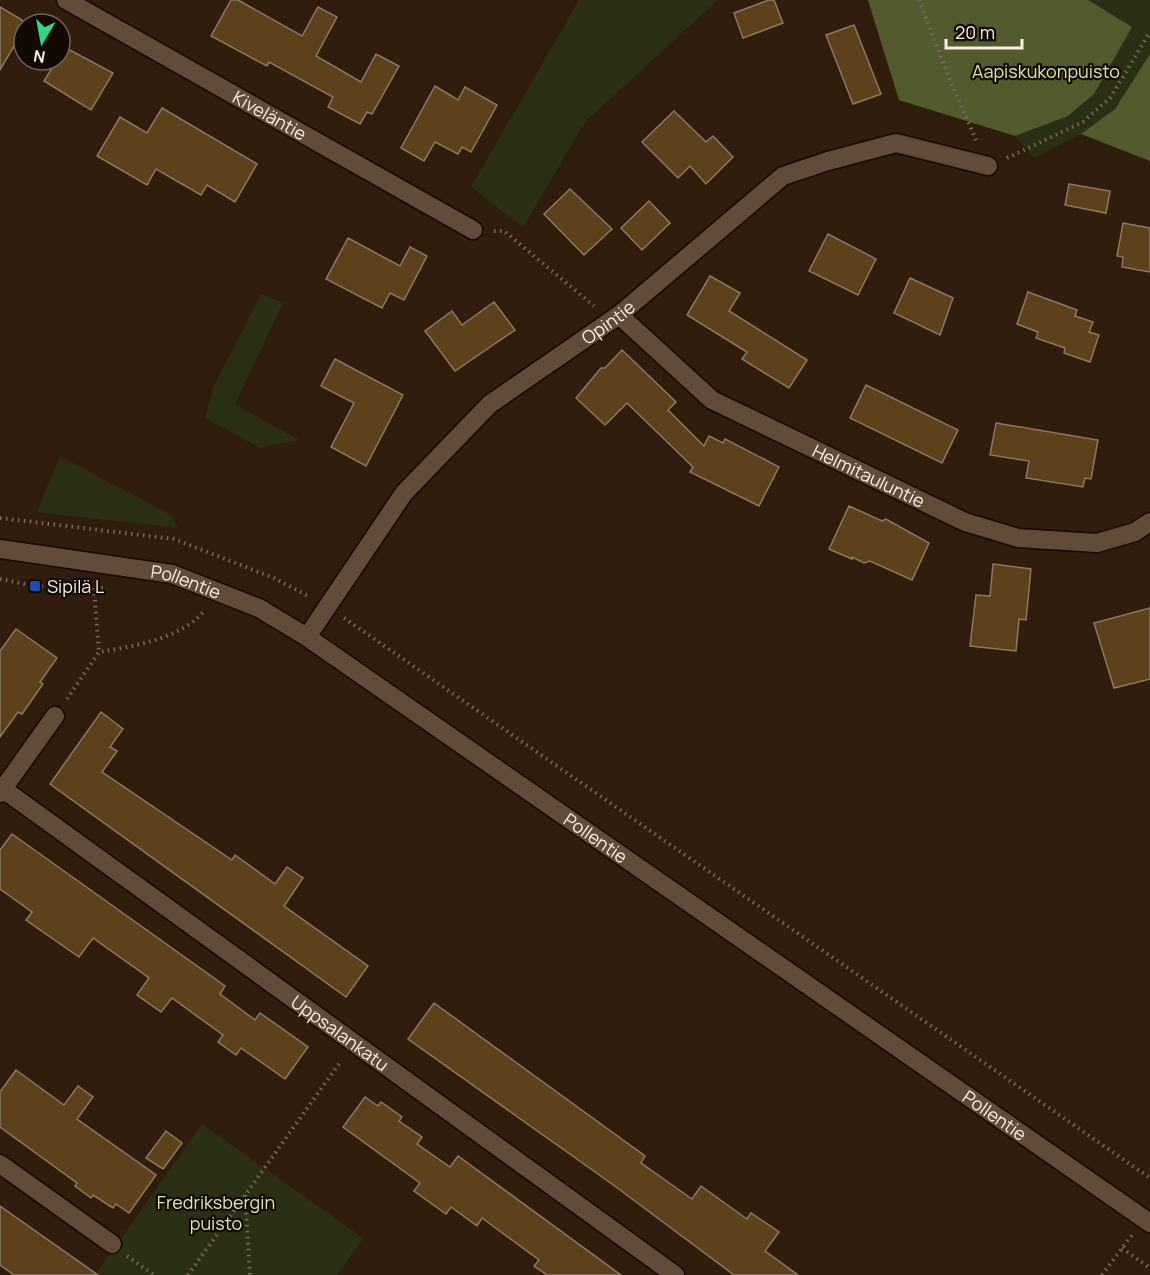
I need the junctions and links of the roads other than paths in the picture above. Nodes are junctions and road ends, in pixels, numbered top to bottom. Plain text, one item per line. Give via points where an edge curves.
1 (66, 0) edge
2 (988, 166) road end
3 (473, 230) road end
4 (615, 318) junction
5 (1150, 522) edge
6 (0, 549) edge
7 (307, 637) junction
8 (55, 716) road end
9 (2, 791) edge
10 (0, 1164) edge
11 (1147, 1221) edge
12 (112, 1244) road end
13 (675, 1275) edge

1 - 3 street, Kiveläntie
2 - 4 street, Opintie via 896,143 783,176
4 - 5 street, Helmitauluntie via 712,400 965,522 1018,538 1096,543 1135,532
4 - 7 street, Opintie via 490,404 404,493
6 - 7 street, Pollentie via 172,574 260,608
7 - 11 street, Pollentie
8 - 9 street
9 - 13 street, Uppsalankatu
10 - 12 street

